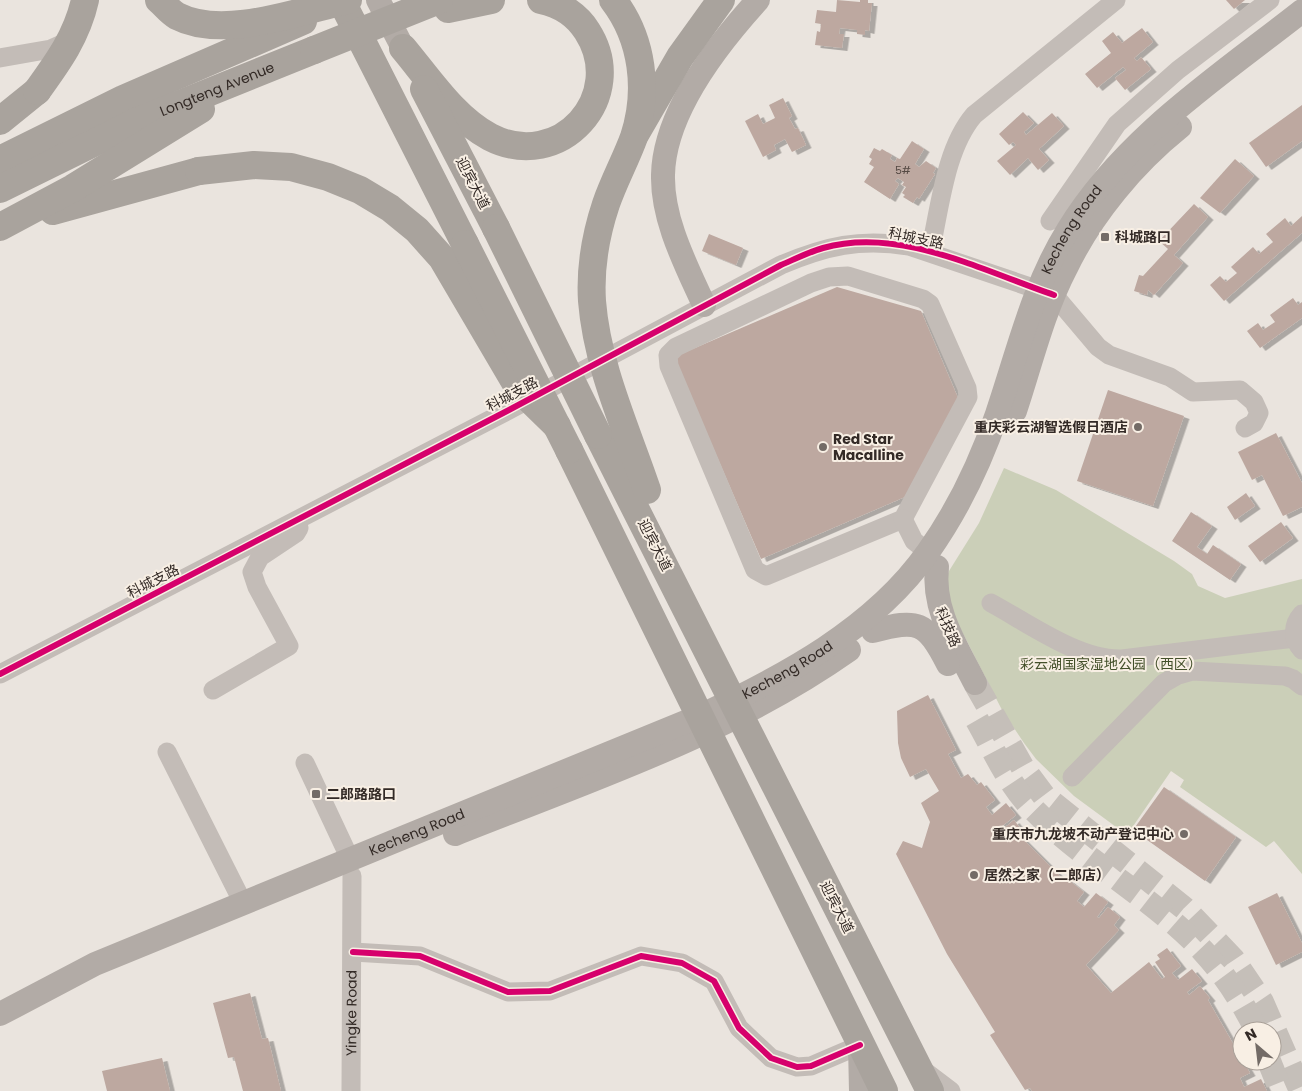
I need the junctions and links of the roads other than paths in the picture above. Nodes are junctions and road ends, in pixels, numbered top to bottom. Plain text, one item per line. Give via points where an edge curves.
1 (85, 0) edge
2 (95, 0) edge
3 (159, 0) edge
4 (341, 0) edge
5 (348, 0) edge
6 (354, 0) edge
7 (378, 0) edge
8 (491, 0) edge
9 (613, 0) edge
10 (721, 0) edge
11 (758, 0) edge
12 (1116, 0) edge
13 (1270, 0) edge
14 (545, 1) edge
15 (443, 5) edge
16 (1302, 11) edge
17 (1302, 31) edge
18 (403, 48) junction
19 (0, 58) edge
20 (267, 69) junction
21 (0, 120) edge
22 (634, 136) junction
23 (0, 160) edge
24 (0, 189) edge
25 (1050, 221) dead end
26 (0, 228) edge
27 (930, 252) junction
28 (1046, 292) junction
29 (704, 305) junction
30 (714, 329) junction
31 (557, 426) junction
32 (1245, 428) dead end
33 (305, 516) junction
34 (903, 519) junction
35 (932, 560) junction
36 (670, 575) junction
37 (991, 603) dead end
38 (1302, 614) edge
39 (873, 631) junction
40 (1299, 644) edge
41 (1302, 662) edge
42 (0, 674) edge
43 (1299, 683) edge
44 (213, 690) dead end
45 (737, 709) junction
46 (704, 724) junction
47 (167, 752) dead end
48 (305, 763) dead end
49 (1072, 777) dead end
50 (742, 801) junction
51 (351, 868) junction
52 (822, 879) junction
53 (244, 903) junction
54 (352, 952) junction
55 (0, 1014) edge
56 (0, 1031) edge
57 (860, 1045) junction
58 (916, 1065) junction
59 (863, 1086) edge
60 (351, 1091) edge
61 (884, 1091) edge
62 (930, 1091) edge
63 (951, 1091) edge

1 - 21 highway, bridge via 80,23 62,58 36,91
2 - 19 street via 90,24 77,38 51,49
3 - 5 highway, bridge via 176,16 210,25 253,22
4 - 31 highway, bridge
6 - 23 highway, Longteng Avenue, bridge via 123,99
7 - 18 main road, 迎宾大道
8 - 15 highway, Longteng Avenue
9 - 22 highway, bridge via 632,33 644,86
10 - 22 highway, bridge via 680,57
11 - 29 main road via 719,46 693,87 664,157 662,176 668,216
12 - 27 street via 967,124 955,144
13 - 25 street via 1178,70 1117,124
14 - 18 highway via 566,9 582,23 599,60 600,79 588,114 573,130 553,141 533,146 491,137 467,122
15 - 20 highway, Longteng Avenue, bridge via 368,28
16 - 28 main road, Kecheng Road via 1154,127 1127,152 1067,231
17 - 28 main road, Kecheng Road via 1139,164
18 - 36 highway, 迎宾大道, bridge
20 - 24 highway, Longteng Avenue via 138,120
20 - 26 highway via 73,188
22 - 36 highway, bridge via 606,205 593,257 592,300 608,380 647,490
26 - 31 highway, bridge via 199,171 254,165 291,167 328,177 360,190 417,230 442,258 519,389
27 - 28 street, 科城支路
27 - 29 street, 科城支路 via 888,242 823,248 781,265
28 - 32 street via 1109,355 1170,377 1192,392 1234,390 1245,393 1259,413 1254,423
28 - 35 main road, Kecheng Road via 983,448
29 - 30 street
29 - 33 street, 科城支路
30 - 34 street via 671,350 667,361 757,573 766,576
30 - 34 street via 811,283 829,278 857,278 923,298 930,304 968,397
31 - 46 highway, bridge
33 - 42 street, 科城支路
33 - 44 street via 296,533 260,557 252,572 289,646
34 - 35 street via 914,541
35 - 39 main road, Kecheng Road via 910,597
35 - 39 main road, 科技路 via 938,606 968,685 924,629 906,623
35 - 45 main road, Kecheng Road via 850,630
36 - 45 highway, 迎宾大道
37 - 40 street via 1083,653 1101,659
38 - 40 street via 1296,624
39 - 45 main road, Kecheng Road via 797,685
41 - 43 street
43 - 49 street via 1285,676 1192,671 1178,675 1164,683
45 - 46 main road, Kecheng Road
45 - 52 highway, 迎宾大道
46 - 50 highway
46 - 51 main road, Kecheng Road
47 - 53 street
48 - 51 street
50 - 52 highway via 740,776 748,770 756,770 800,850
50 - 57 highway
51 - 53 main road, Kecheng Road
51 - 54 street, Yingke Road
51 - 56 main road, Kecheng Road via 98,978
52 - 58 highway, 迎宾大道
53 - 55 main road, Kecheng Road via 95,964
54 - 57 street via 420,956 508,992 550,991 641,956 682,963 714,981 739,1028 771,1058 797,1067 811,1066
54 - 60 street, Yingke Road
57 - 59 main road
57 - 61 highway
58 - 62 highway, 迎宾大道
58 - 63 street

